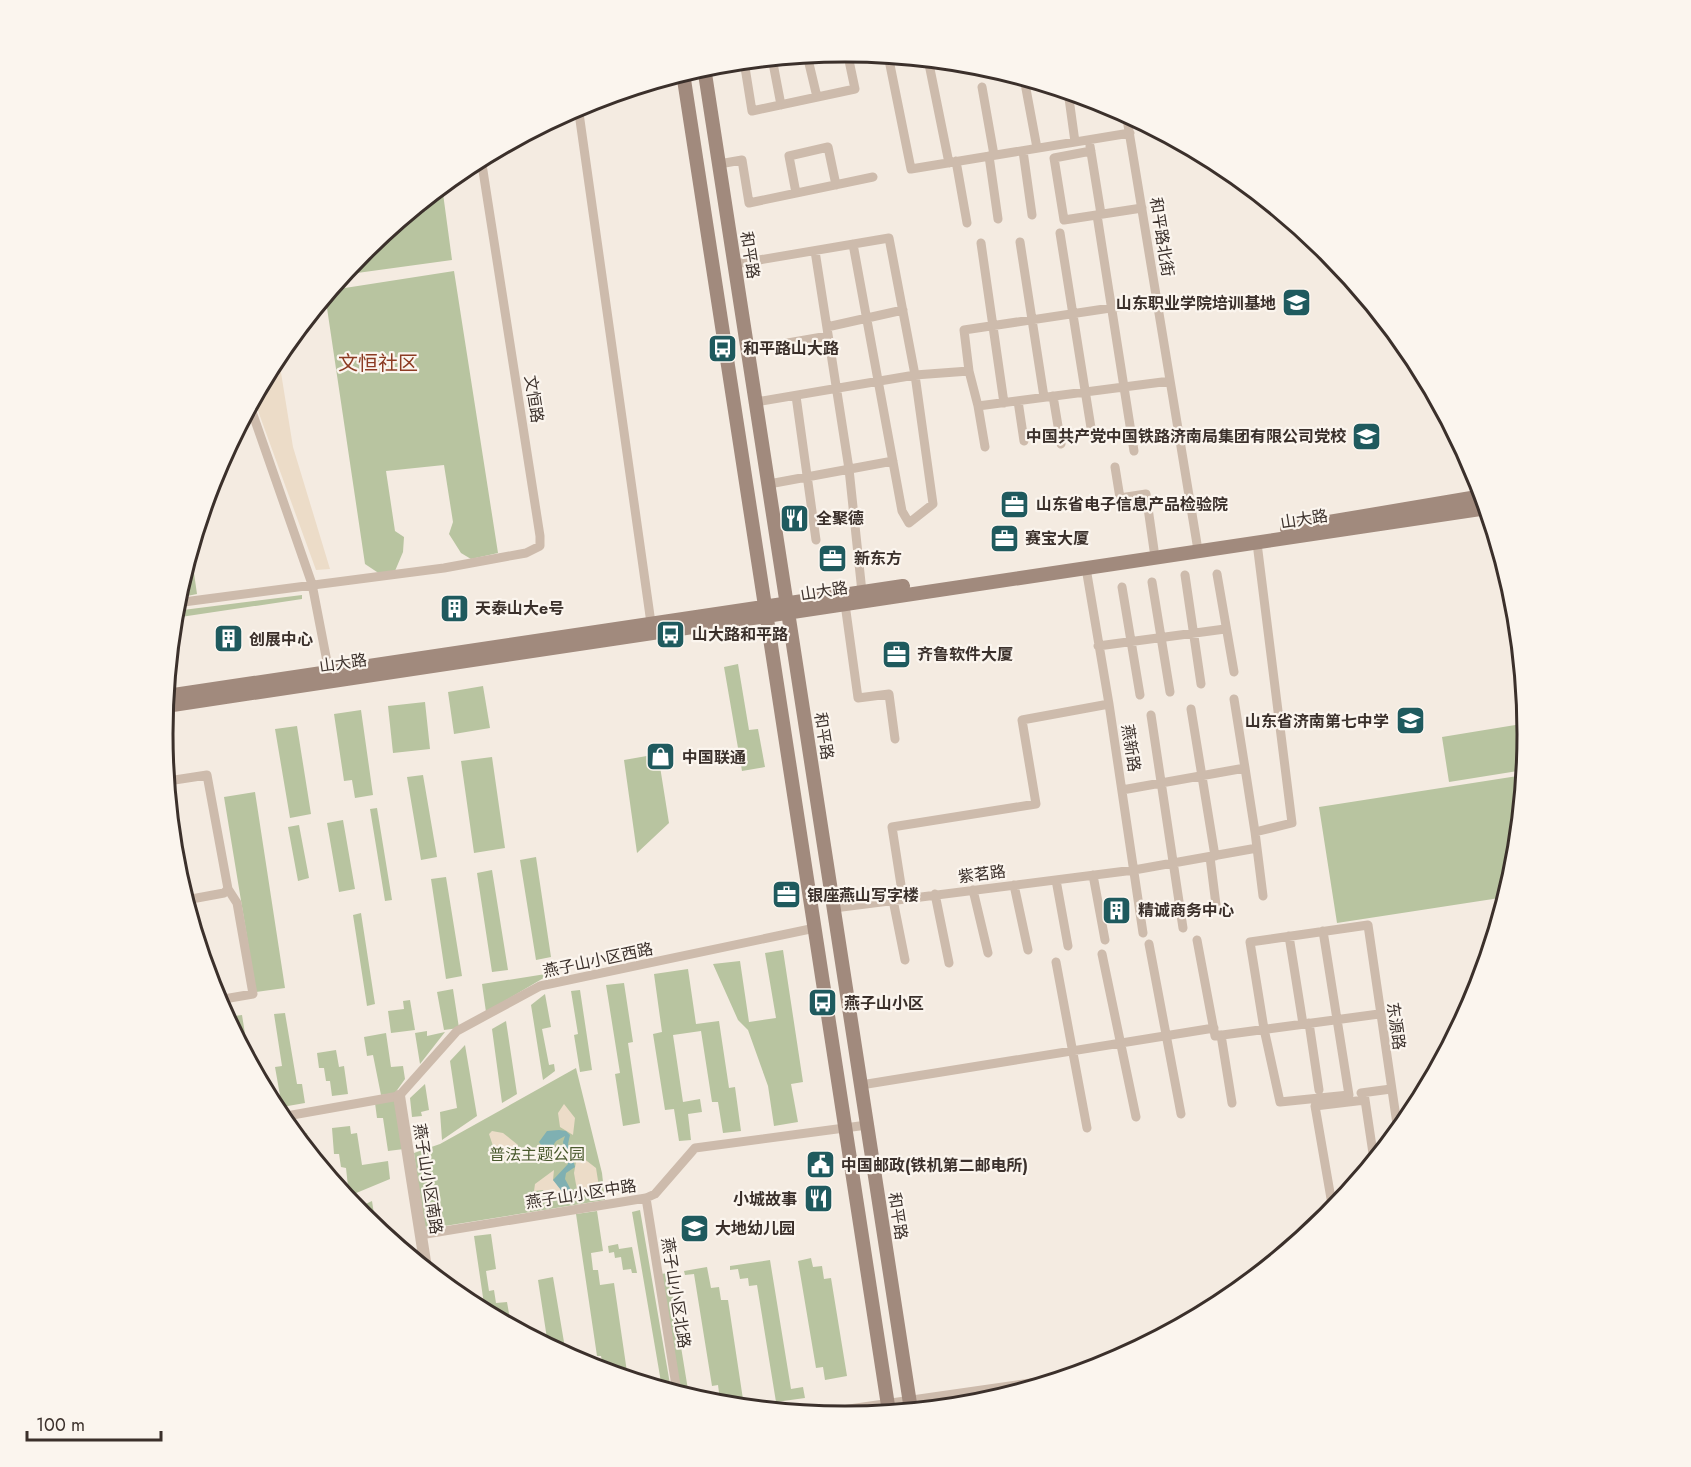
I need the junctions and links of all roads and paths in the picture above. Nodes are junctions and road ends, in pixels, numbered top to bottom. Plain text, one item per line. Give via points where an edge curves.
1 (849, 62) edge
2 (809, 63) edge
3 (890, 63) edge
4 (773, 66) edge
5 (930, 67) edge
6 (745, 69) edge
7 (705, 76) edge
8 (684, 81) edge
9 (1025, 86) edge
10 (982, 87) dead end
11 (817, 97) junction
12 (1069, 100) edge
13 (781, 105) junction
14 (580, 117) edge
15 (1128, 124) edge
16 (1130, 133) junction
17 (1089, 140) junction
18 (1075, 142) junction
19 (1037, 148) junction
20 (1023, 151) junction
21 (1091, 152) junction
22 (991, 156) junction
23 (952, 162) junction
24 (719, 164) junction
25 (483, 169) edge
26 (873, 177) dead end
27 (836, 185) junction
28 (796, 193) junction
29 (1142, 208) junction
30 (1032, 215) dead end
31 (1099, 215) junction
32 (998, 219) dead end
33 (967, 223) dead end
34 (1059, 233) dead end
35 (1020, 242) dead end
36 (981, 243) dead end
37 (853, 244) junction
38 (815, 251) junction
39 (735, 264) junction
40 (1157, 301) junction
41 (1111, 308) junction
42 (903, 310) junction
43 (1072, 314) junction
44 (867, 318) junction
45 (1032, 320) junction
46 (994, 325) junction
47 (827, 331) junction
48 (782, 344) dead end
49 (969, 371) junction
50 (915, 375) junction
51 (879, 381) junction
52 (1170, 381) junction
53 (1124, 387) junction
54 (836, 389) junction
55 (1085, 392) junction
56 (796, 396) junction
57 (1048, 397) junction
58 (1018, 401) junction
59 (756, 402) junction
60 (1004, 403) junction
61 (978, 406) junction
62 (252, 420) edge
63 (1092, 434) dead end
64 (1024, 441) dead end
65 (1061, 444) dead end
66 (985, 447) dead end
67 (1134, 451) dead end
68 (893, 461) junction
69 (1115, 467) dead end
70 (849, 469) junction
71 (807, 476) junction
72 (769, 484) junction
73 (1474, 497) edge
74 (1479, 509) edge
75 (816, 540) dead end
76 (1257, 543) junction
77 (1197, 544) junction
78 (1154, 550) junction
79 (1086, 568) junction
80 (1217, 574) dead end
81 (1185, 575) dead end
82 (1152, 582) dead end
83 (312, 584) junction
84 (1122, 587) dead end
85 (862, 592) junction
86 (186, 602) edge
87 (845, 604) junction
88 (787, 608) junction
89 (766, 612) junction
90 (651, 623) junction
91 (1225, 629) junction
92 (1192, 633) junction
93 (1162, 637) junction
94 (1131, 641) junction
95 (1098, 646) junction
96 (329, 672) junction
97 (1234, 672) dead end
98 (1201, 684) dead end
99 (1170, 692) dead end
100 (175, 695) edge
101 (1140, 695) dead end
102 (1234, 699) dead end
103 (1109, 704) junction
104 (174, 705) edge
105 (1191, 709) dead end
106 (1151, 715) dead end
107 (895, 739) dead end
108 (1245, 768) junction
109 (1202, 776) junction
110 (175, 780) edge
111 (1161, 783) junction
112 (1122, 790) junction
113 (1255, 832) junction
114 (1257, 848) junction
115 (1212, 856) junction
116 (1174, 863) junction
117 (1134, 870) junction
118 (1093, 875) junction
119 (1056, 880) junction
120 (1014, 885) junction
121 (228, 889) junction
122 (973, 890) junction
123 (935, 894) junction
124 (1263, 896) dead end
125 (194, 899) edge
126 (898, 899) junction
127 (1216, 905) dead end
128 (834, 908) junction
129 (815, 928) junction
130 (1183, 928) dead end
131 (1323, 931) junction
132 (1143, 933) dead end
133 (1289, 936) junction
134 (1105, 940) dead end
135 (1197, 940) dead end
136 (1149, 944) dead end
137 (1068, 946) dead end
138 (1028, 950) dead end
139 (988, 953) dead end
140 (1102, 954) dead end
141 (905, 960) dead end
142 (1056, 962) dead end
143 (949, 963) dead end
144 (228, 998) edge
145 (1379, 1014) junction
146 (1338, 1019) junction
147 (1306, 1023) junction
148 (1214, 1028) junction
149 (1263, 1029) junction
150 (1166, 1035) junction
151 (1221, 1035) junction
152 (1120, 1043) junction
153 (1074, 1050) junction
154 (861, 1085) junction
155 (1391, 1089) junction
156 (1319, 1090) dead end
157 (1349, 1095) junction
158 (399, 1096) junction
159 (1365, 1096) junction
160 (1232, 1103) dead end
161 (1181, 1114) dead end
162 (293, 1115) edge
163 (1136, 1117) dead end
164 (1396, 1119) edge
165 (867, 1125) junction
166 (1087, 1128) dead end
167 (846, 1129) junction
168 (1373, 1151) edge
169 (646, 1198) junction
170 (1331, 1198) edge
171 (420, 1235) junction
172 (424, 1257) edge
173 (676, 1384) edge
174 (910, 1402) edge
175 (887, 1404) edge

1 - 11 street via 855,89
2 - 11 street
3 - 23 street via 911,169
4 - 13 street
5 - 23 street
6 - 13 street via 752,111
7 - 24 main road, 和平路
8 - 89 main road
9 - 19 street
10 - 22 street
11 - 13 street
12 - 18 street
14 - 90 street
15 - 16 street, 和平路北街
16 - 17 street
16 - 29 street, 和平路北街
17 - 18 street
17 - 21 street
18 - 19 street
19 - 20 street
20 - 22 street
20 - 30 street
21 - 31 street
21 - 31 street via 1054,158 1064,220
22 - 23 street
22 - 32 street
23 - 33 street
24 - 28 street via 742,160 750,203
24 - 39 main road, 和平路
25 - 83 street, 文恒路 via 540,546 526,554 444,568
26 - 27 street
27 - 28 street
27 - 28 street via 828,147 789,156
29 - 31 street
29 - 40 street, 和平路北街
31 - 41 street
34 - 43 street
35 - 45 street
36 - 46 street
37 - 38 street
37 - 42 street via 889,238
37 - 44 street
38 - 39 street
38 - 47 street
39 - 59 main road, 和平路
40 - 41 street
40 - 52 street, 和平路北街
41 - 43 street
41 - 53 street
42 - 44 street
42 - 50 street
43 - 45 street
43 - 55 street
44 - 47 street
44 - 51 street
45 - 46 street
45 - 57 street
46 - 49 street via 964,330
46 - 60 street
47 - 48 street
47 - 54 street
49 - 50 street
49 - 61 street
50 - 51 street
50 - 68 street via 933,504 909,523 902,511
51 - 54 street
51 - 68 street
52 - 53 street
52 - 77 street, 和平路北街
53 - 55 street
53 - 67 street
54 - 56 street
54 - 70 street
55 - 57 street
55 - 63 street
56 - 59 street
56 - 71 street
57 - 58 street
57 - 65 street
58 - 60 street
58 - 64 street
59 - 72 main road, 和平路
60 - 61 street
61 - 66 street
62 - 83 street
68 - 70 street
69 - 78 street via 1120,498 1146,494
70 - 71 street
70 - 85 street
71 - 72 street
71 - 75 street
72 - 88 main road, 和平路
73 - 77 main road, 山大路
74 - 76 main road, 山大路
76 - 79 main road, 山大路
76 - 113 street via 1292,823
77 - 78 main road, 山大路
78 - 85 main road, 山大路
79 - 87 main road, 山大路
79 - 95 street, 燕新路
80 - 91 street
81 - 92 street
82 - 93 street
83 - 86 street
83 - 96 street
84 - 94 street
85 - 88 main road, 山大路
87 - 88 main road, 山大路
87 - 107 street via 858,698 889,694
88 - 89 main road, 山大路
88 - 128 main road, 和平路
89 - 90 main road, 山大路
89 - 104 main road, 山大路
89 - 129 main road
90 - 96 main road, 山大路
91 - 92 street
91 - 97 street
92 - 93 street
92 - 98 street
93 - 94 street
93 - 99 street
94 - 95 street
94 - 101 street
95 - 103 street, 燕新路
96 - 100 main road, 山大路
102 - 108 street
103 - 112 street, 燕新路
103 - 126 street via 1023,720 1036,804 892,827
105 - 109 street
106 - 111 street
108 - 109 street
108 - 113 street
109 - 111 street
109 - 115 street
110 - 121 street via 207,775
111 - 112 street
111 - 116 street
112 - 117 street, 燕新路
113 - 114 street
114 - 115 street, 紫茗路
114 - 124 street
115 - 116 street, 紫茗路
115 - 127 street
116 - 117 street, 紫茗路
116 - 130 street
117 - 118 street, 紫茗路
117 - 132 street, 燕新路
118 - 119 street, 紫茗路
118 - 134 street
119 - 120 street, 紫茗路
119 - 137 street
120 - 122 street, 紫茗路
120 - 138 street
121 - 125 street
121 - 144 street via 237,903 253,994
122 - 123 street, 紫茗路
122 - 139 street
123 - 126 street, 紫茗路
123 - 143 street
126 - 128 street, 紫茗路
126 - 141 street
128 - 154 main road, 和平路
129 - 158 street, 燕子山小区西路 via 540,987 457,1030
129 - 167 main road
131 - 133 street
131 - 145 street, 东源路 via 1368,925
131 - 146 street
133 - 147 street
133 - 149 street via 1250,942
135 - 148 street
136 - 150 street
140 - 152 street
142 - 153 street
145 - 146 street
145 - 155 street, 东源路
146 - 147 street
146 - 157 street
147 - 149 street
147 - 156 street
148 - 150 street
148 - 151 street via 1215,1036
149 - 151 street
149 - 157 street via 1280,1102
150 - 152 street
150 - 161 street
151 - 160 street
152 - 153 street
152 - 163 street
153 - 154 street
153 - 166 street
154 - 165 main road, 和平路
155 - 159 street
155 - 164 street, 东源路
157 - 159 street
158 - 162 street
158 - 171 street, 燕子山小区南路
159 - 168 street
159 - 170 street via 1315,1106
165 - 167 street, 燕子山小区中路
165 - 174 main road, 和平路
167 - 169 street, 燕子山小区中路 via 695,1148 655,1194
167 - 175 main road
169 - 171 street, 燕子山小区中路
169 - 173 street, 燕子山小区北路
171 - 172 street, 燕子山小区南路

